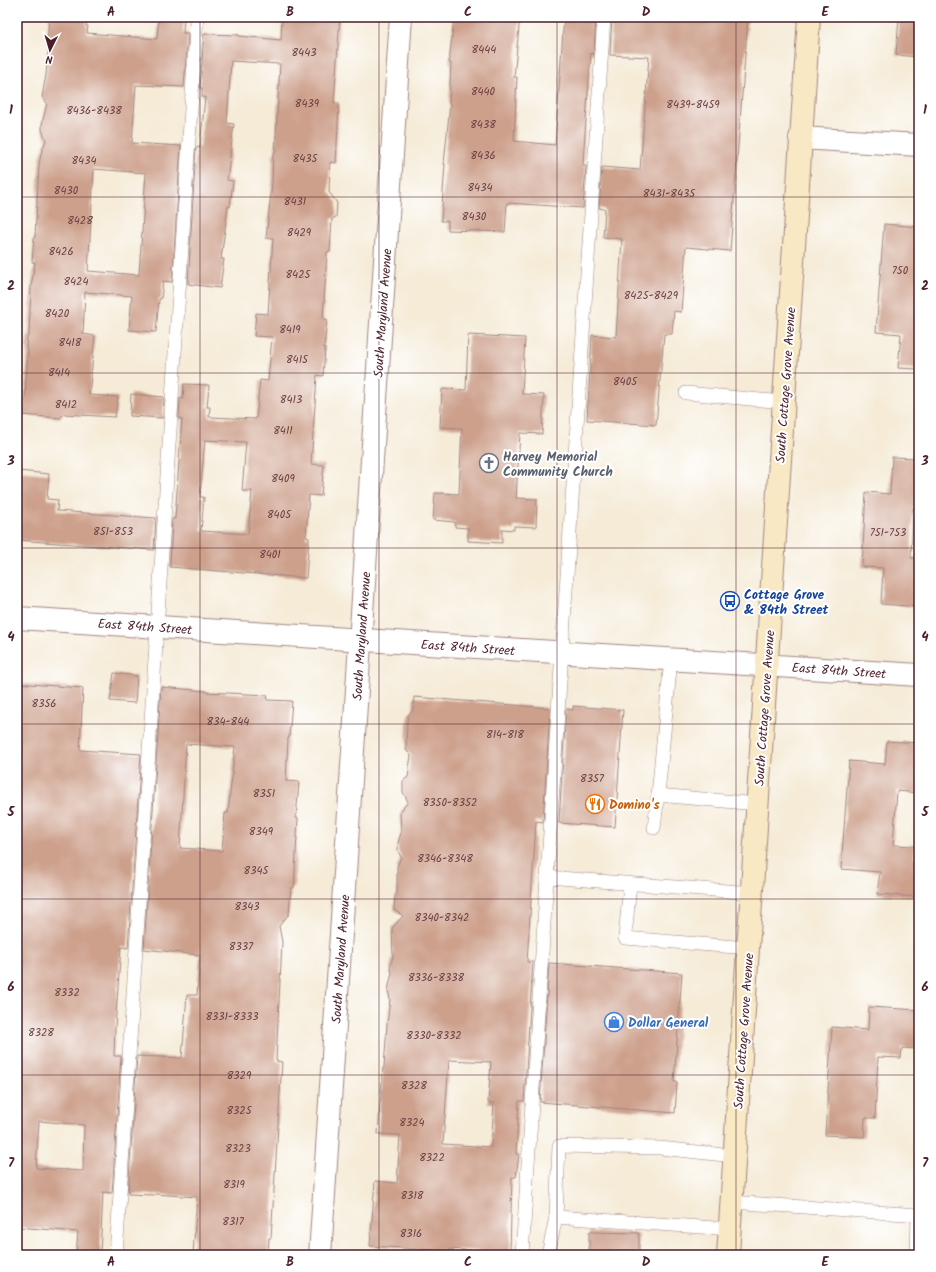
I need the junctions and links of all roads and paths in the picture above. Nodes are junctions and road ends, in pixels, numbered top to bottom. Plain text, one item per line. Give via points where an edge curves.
1 (197, 17) edge
2 (401, 17) edge
3 (604, 17) edge
4 (809, 17) edge
5 (800, 138) junction
6 (919, 146) edge
7 (686, 393) dead end
8 (783, 402) junction
9 (17, 618) edge
10 (157, 626) junction
11 (360, 640) junction
12 (562, 652) junction
13 (671, 659) junction
14 (766, 665) junction
15 (919, 675) edge
16 (658, 795) junction
17 (757, 804) junction
18 (654, 828) dead end
19 (547, 877) junction
20 (630, 884) junction
21 (752, 893) junction
22 (748, 948) junction
23 (734, 1156) junction
24 (731, 1202) junction
25 (918, 1215) edge
26 (556, 1217) junction
27 (730, 1229) junction
28 (116, 1255) edge
29 (320, 1255) edge
30 (522, 1255) edge
31 (548, 1255) edge
32 (728, 1255) edge
33 (917, 1255) edge

1 - 10 lane
2 - 11 street, South Maryland Avenue
3 - 12 lane
4 - 5 main road, South Cottage Grove Avenue
5 - 6 street
5 - 8 main road, South Cottage Grove Avenue
7 - 8 lane
8 - 14 main road, South Cottage Grove Avenue
9 - 10 street, East 84th Street
10 - 11 street, East 84th Street
10 - 28 lane
11 - 12 street, East 84th Street
11 - 29 street, South Maryland Avenue
12 - 13 street, East 84th Street
12 - 19 lane
13 - 14 street, East 84th Street
13 - 16 lane
14 - 15 street, East 84th Street
14 - 17 main road, South Cottage Grove Avenue
16 - 17 lane
16 - 18 lane
17 - 21 main road, South Cottage Grove Avenue
19 - 20 lane
19 - 30 lane
20 - 21 lane
20 - 22 lane via 625,938
21 - 22 main road, South Cottage Grove Avenue
22 - 23 main road, South Cottage Grove Avenue
23 - 24 main road, South Cottage Grove Avenue
23 - 26 lane via 660,1148 559,1146
24 - 25 lane
24 - 27 main road, South Cottage Grove Avenue
25 - 33 lane
26 - 27 lane
26 - 31 lane
27 - 32 main road, South Cottage Grove Avenue

